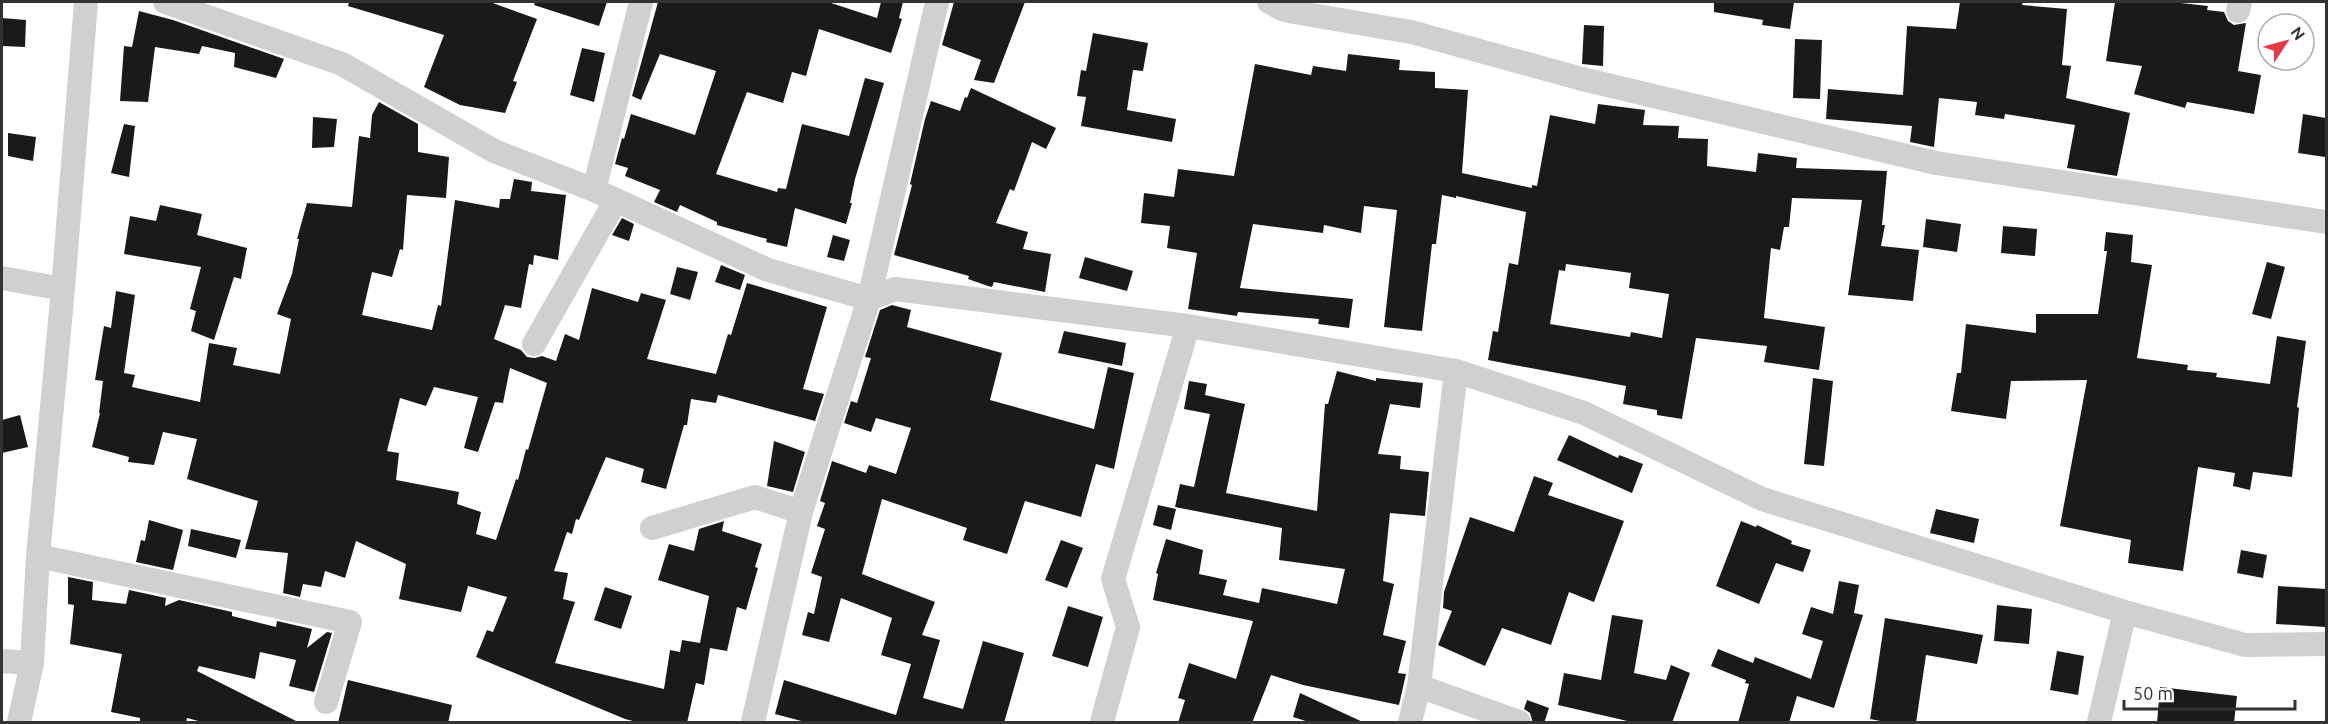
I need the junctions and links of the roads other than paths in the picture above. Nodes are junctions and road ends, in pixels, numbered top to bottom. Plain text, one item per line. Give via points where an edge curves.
1 (86, 2) edge
2 (165, 2) edge
3 (641, 2) edge
4 (937, 2) edge
5 (1269, 2) edge
6 (594, 190) junction
7 (616, 200) junction
8 (2326, 222) edge
9 (2, 278) edge
10 (63, 289) junction
11 (869, 299) junction
12 (1188, 326) junction
13 (534, 344) dead end
14 (1456, 371) junction
15 (801, 512) junction
16 (652, 528) dead end
17 (38, 556) junction
18 (2125, 612) junction
19 (2326, 644) edge
20 (2, 661) edge
21 (32, 663) junction
22 (1419, 686) junction
23 (326, 702) dead end
24 (19, 723) edge
25 (753, 723) edge
26 (1102, 723) edge
27 (1410, 723) edge
28 (1519, 723) edge
29 (2099, 723) edge

1 - 10 street
2 - 6 street via 342,64 494,151
3 - 6 street
4 - 11 street
5 - 8 street via 1294,12 1411,32 1582,79 1936,163
6 - 7 street
7 - 11 street via 768,270
7 - 13 street
9 - 10 street
10 - 17 street
11 - 12 street via 894,289
11 - 15 street
12 - 14 street
12 - 26 street via 1113,579 1128,627
14 - 18 street via 1584,414 1762,499
14 - 22 street
15 - 16 street via 755,497
15 - 25 street
17 - 21 street
17 - 23 street via 350,622
18 - 19 street via 2245,645
18 - 29 street
20 - 21 street
21 - 24 street
22 - 27 street
22 - 28 street

